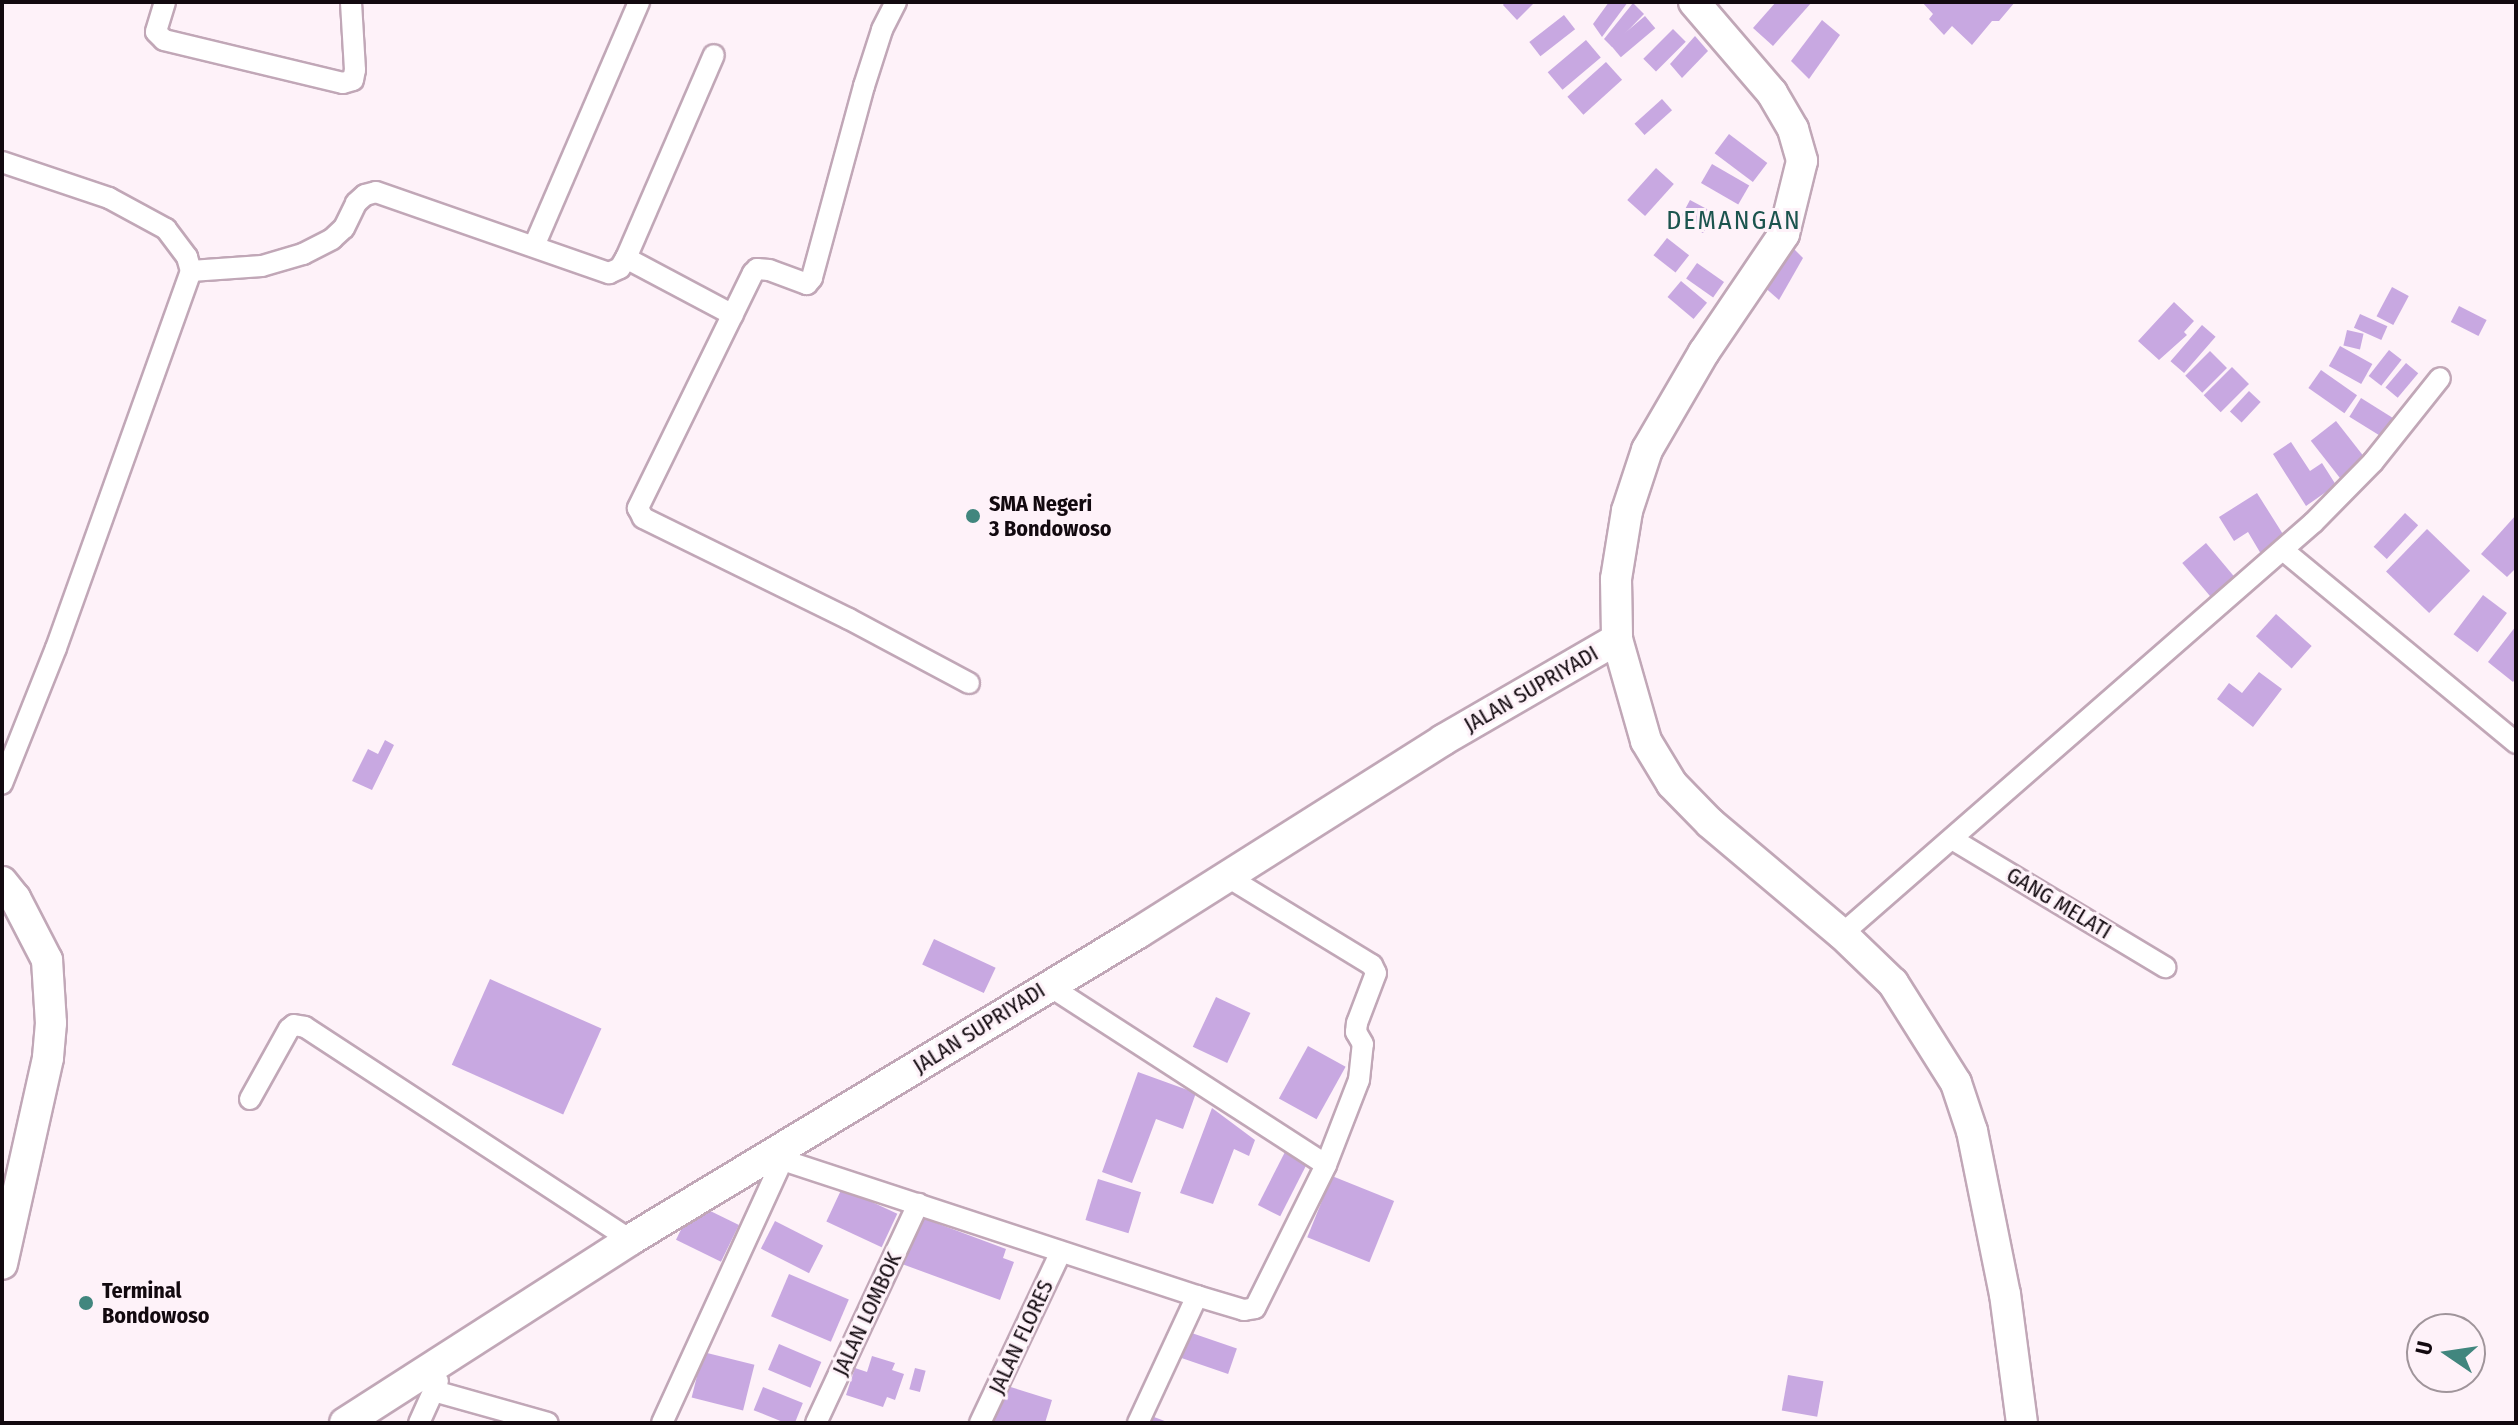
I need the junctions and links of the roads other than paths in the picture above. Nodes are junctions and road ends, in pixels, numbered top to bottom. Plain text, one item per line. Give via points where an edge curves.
1 (165, 2) edge
2 (351, 2) edge
3 (639, 2) edge
4 (896, 2) edge
5 (1694, 2) edge
6 (714, 55) dead end
7 (2, 162) edge
8 (534, 246) junction
9 (626, 258) junction
10 (191, 271) junction
11 (733, 315) junction
12 (2440, 378) dead end
13 (2283, 550) junction
14 (1617, 639) junction
15 (969, 683) dead end
16 (2516, 743) edge
17 (2, 784) edge
18 (1952, 839) junction
19 (1228, 877) junction
20 (2, 882) edge
21 (1842, 934) junction
22 (2165, 967) dead end
23 (1048, 985) junction
24 (250, 1099) dead end
25 (786, 1153) junction
26 (1326, 1165) junction
27 (918, 1204) junction
28 (630, 1240) junction
29 (1061, 1252) junction
30 (2, 1264) edge
31 (1197, 1296) junction
32 (449, 1356) junction
33 (434, 1391) junction
34 (345, 1423) edge
35 (419, 1423) edge
36 (548, 1423) edge
37 (662, 1423) edge
38 (816, 1423) edge
39 (980, 1423) edge
40 (1138, 1423) edge
41 (2022, 1423) edge

1 - 2 street via 156,32 164,40 343,83 353,80 355,70
3 - 8 street
4 - 11 street via 864,86 812,278 798,283 757,269
5 - 14 street via 1772,93 1793,129 1802,161 1784,234 1704,352 1647,450 1627,511 1616,579
6 - 9 street
7 - 10 street via 109,198 166,229
8 - 9 street via 609,273
8 - 10 street via 376,192 356,203 332,239 303,254 262,266
9 - 11 street
10 - 17 street
11 - 15 street via 639,514
12 - 13 street via 2373,462
13 - 16 street
13 - 18 street
14 - 19 street, JALAN SUPRIYADI via 1443,740
14 - 21 street via 1646,741 1672,784 1710,823
18 - 21 street
18 - 22 street, GANG MELATI
19 - 23 street, JALAN SUPRIYADI
19 - 26 street via 1375,969 1356,1028 1363,1044 1359,1080
20 - 30 street via 47,960 51,1023 48,1058
21 - 41 street via 1893,983 1956,1083 1972,1131 2005,1294
23 - 25 street, JALAN SUPRIYADI
23 - 26 street
24 - 28 street via 289,1029 305,1027
25 - 27 street
25 - 28 street, JALAN SUPRIYADI
25 - 37 street
26 - 31 street via 1255,1308 1244,1310
27 - 29 street
27 - 38 street, JALAN LOMBOK
28 - 32 street, JALAN SUPRIYADI
29 - 31 street
29 - 39 street, JALAN FLORES
31 - 40 street
32 - 33 street
32 - 34 street, JALAN SUPRIYADI
33 - 35 street
33 - 36 street

